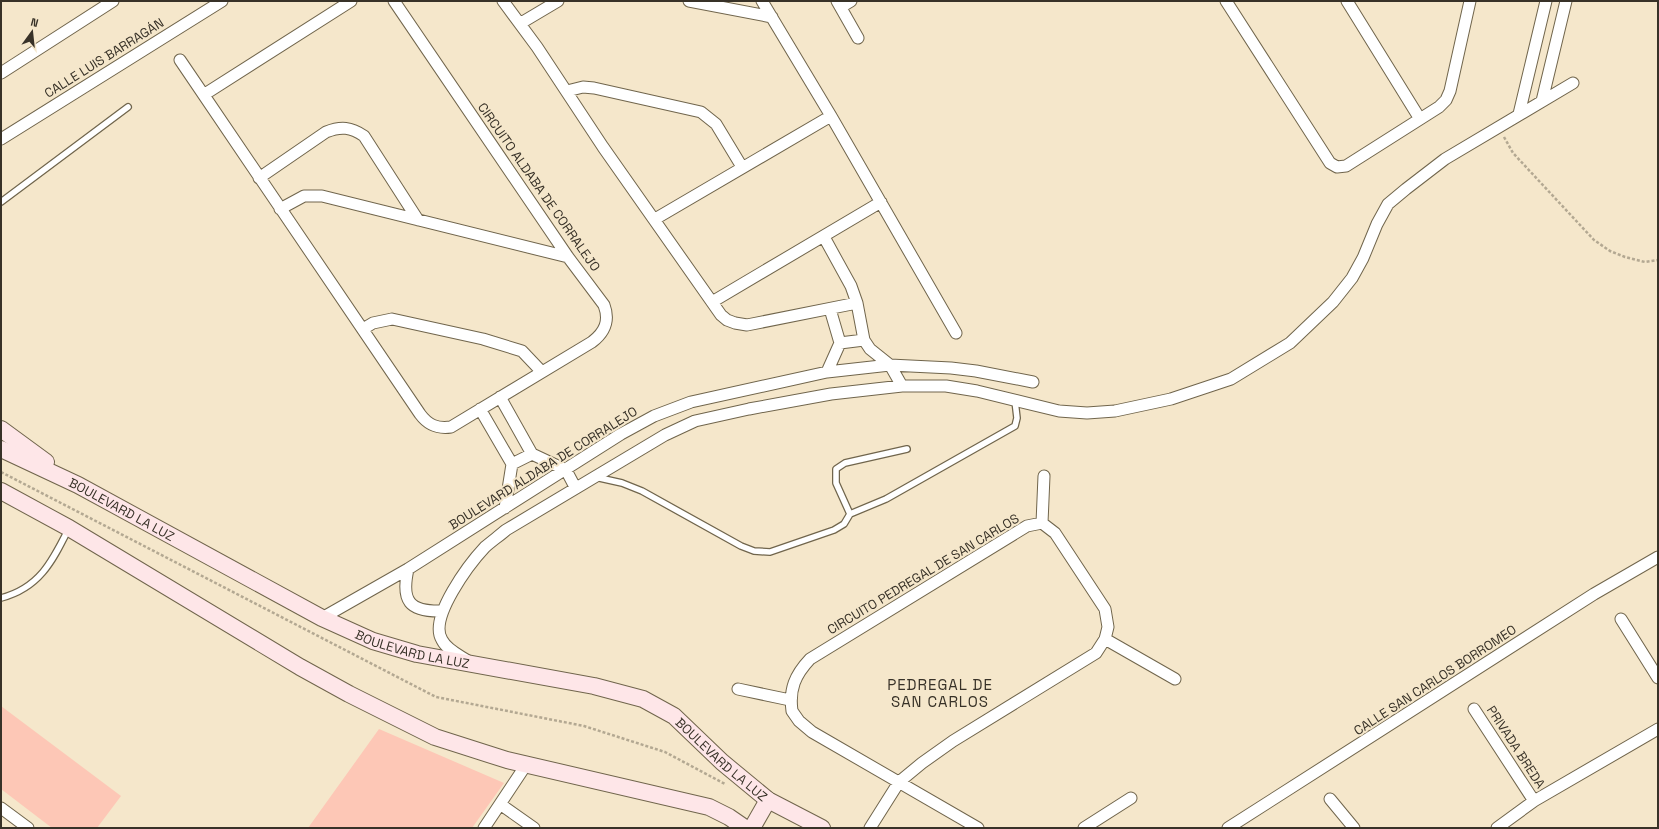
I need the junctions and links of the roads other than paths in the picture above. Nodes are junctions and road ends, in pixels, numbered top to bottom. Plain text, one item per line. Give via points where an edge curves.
1 (113, 1) edge
2 (222, 1) edge
3 (351, 1) edge
4 (394, 1) edge
5 (503, 1) edge
6 (558, 1) edge
7 (689, 1) edge
8 (762, 1) edge
9 (851, 1) edge
10 (1226, 1) edge
11 (1347, 1) edge
12 (1470, 1) edge
13 (1547, 1) edge
14 (1566, 3) edge
15 (839, 4) edge
16 (772, 17) junction
17 (521, 24) junction
18 (858, 38) dead end
19 (180, 60) dead end
20 (1, 73) edge
21 (1573, 83) dead end
22 (567, 91) junction
23 (205, 94) junction
24 (1542, 101) junction
25 (128, 107) dead end
26 (1519, 114) junction
27 (831, 116) junction
28 (1420, 119) junction
29 (1, 139) edge
30 (742, 167) junction
31 (259, 178) junction
32 (1, 202) edge
33 (881, 202) junction
34 (280, 209) junction
35 (655, 218) junction
36 (418, 220) junction
37 (824, 237) junction
38 (568, 257) junction
39 (712, 302) junction
40 (857, 303) junction
41 (830, 309) junction
42 (362, 329) junction
43 (956, 334) dead end
44 (864, 340) junction
45 (840, 343) junction
46 (890, 365) junction
47 (541, 371) junction
48 (828, 372) junction
49 (1033, 382) dead end
50 (902, 386) junction
51 (500, 397) junction
52 (1015, 401) junction
53 (480, 409) junction
54 (1, 429) edge
55 (1, 449) edge
56 (907, 449) dead end
57 (532, 454) junction
58 (512, 464) junction
59 (566, 470) junction
60 (1044, 476) dead end
61 (593, 477) junction
62 (78, 485) junction
63 (575, 488) junction
64 (5, 495) edge
65 (505, 508) junction
66 (850, 514) junction
67 (1042, 523) junction
68 (69, 528) junction
69 (1658, 557) edge
70 (408, 569) junction
71 (1, 598) edge
72 (442, 611) junction
73 (322, 618) junction
74 (1621, 619) dead end
75 (1105, 639) junction
76 (472, 664) junction
77 (1658, 678) edge
78 (1176, 679) dead end
79 (738, 689) dead end
80 (790, 700) junction
81 (1474, 709) dead end
82 (1658, 729) edge
83 (526, 765) junction
84 (899, 782) junction
85 (1131, 798) dead end
86 (1330, 799) dead end
87 (768, 800) junction
88 (1534, 801) junction
89 (500, 804) junction
90 (1, 808) edge
91 (28, 828) edge
92 (484, 828) edge
93 (534, 828) edge
94 (745, 828) edge
95 (752, 828) edge
96 (822, 828) edge
97 (870, 828) edge
98 (978, 828) edge
99 (1084, 828) edge
100 (1228, 828) edge
101 (1354, 828) edge
102 (1497, 828) edge

1 - 20 street
2 - 29 street, CALLE LUIS BARRAGÁN
3 - 23 street
4 - 38 street, CIRCUITO ALDABA DE CORRALEJO
5 - 17 street
6 - 17 street
7 - 16 street
8 - 16 street
9 - 15 street
10 - 28 street via 1330,164 1337,167 1346,166
11 - 28 street
12 - 28 street via 1450,91 1439,107
13 - 14 street
13 - 26 street
14 - 24 street
15 - 18 street
16 - 27 street
17 - 22 street
19 - 23 street, CIRCUITO ALDABA DE CORRALEJO
21 - 24 street
22 - 30 street via 583,87 594,88 701,112 716,124
22 - 35 street via 603,147
23 - 31 street, CIRCUITO ALDABA DE CORRALEJO
24 - 26 street
25 - 32 lane
26 - 52 street via 1445,159 1388,204 1352,278 1333,302 1290,343 1231,379 1171,398 1115,411 1087,414 1059,411
27 - 30 street
27 - 33 street
30 - 35 street
31 - 34 street, CIRCUITO ALDABA DE CORRALEJO
31 - 36 street via 326,132 346,128 364,136
33 - 37 street
33 - 43 street
34 - 36 street via 297,199 316,195
34 - 42 street, CIRCUITO ALDABA DE CORRALEJO
35 - 39 street
36 - 38 street
37 - 39 street
37 - 40 street via 851,286
38 - 47 street, CIRCUITO ALDABA DE CORRALEJO via 604,305 607,319 605,328 592,342
39 - 41 street via 727,320 747,325
40 - 41 street
40 - 44 street
41 - 45 street
42 - 47 street via 373,323 392,319 483,339 522,351
42 - 53 street, CIRCUITO ALDABA DE CORRALEJO via 426,422 435,427 451,427
44 - 45 street
44 - 46 street via 870,349
45 - 48 street
46 - 48 street, BOULEVARD ALDABA DE CORRALEJO
46 - 49 street, BOULEVARD ALDABA DE CORRALEJO via 976,371
46 - 50 street
47 - 51 street, CIRCUITO ALDABA DE CORRALEJO
48 - 59 street, BOULEVARD ALDABA DE CORRALEJO via 691,402 654,416
50 - 52 street via 946,386
50 - 61 street via 831,394 695,421 664,435
51 - 53 street, CIRCUITO ALDABA DE CORRALEJO
51 - 57 street
52 - 66 lane via 1015,426 886,499
53 - 58 street
54 - 62 main road
55 - 62 main road, BOULEVARD LA LUZ
56 - 66 lane via 845,463 836,469 836,483
57 - 58 street
57 - 59 street
58 - 65 street
59 - 63 street
59 - 65 street, BOULEVARD ALDABA DE CORRALEJO
60 - 67 street
61 - 63 street
61 - 66 lane via 622,483 642,491 754,551 770,552 834,530 844,524
62 - 73 main road, BOULEVARD LA LUZ
63 - 72 street via 506,530 485,548 462,576
64 - 68 main road
65 - 70 street, BOULEVARD ALDABA DE CORRALEJO
67 - 75 street via 1055,533 1105,609 1108,627
67 - 80 street, CIRCUITO PEDREGAL DE SAN CARLOS via 1027,526 810,659 799,671
68 - 71 lane via 43,574 29,586
68 - 83 main road via 349,694 435,737 483,754
69 - 100 street, CALLE SAN CARLOS BORROMEO via 1594,594
70 - 72 street via 405,592 408,600 422,610
70 - 73 street, BOULEVARD ALDABA DE CORRALEJO
72 - 76 street via 439,628 441,640
73 - 76 main road, BOULEVARD LA LUZ via 373,641 398,649
74 - 77 street
75 - 78 street
75 - 84 street via 1096,653 953,742
76 - 87 main road, BOULEVARD LA LUZ via 594,686 643,699 674,716 722,762
79 - 80 street
80 - 84 street via 792,711 812,732
81 - 88 street, PRIVADA BREDA
82 - 88 street
83 - 89 street
83 - 94 main road via 710,808
84 - 97 street
84 - 98 street
85 - 99 street
86 - 101 street
87 - 95 main road
87 - 96 main road, BOULEVARD LA LUZ
88 - 102 street
89 - 92 street
89 - 93 street
90 - 91 street

